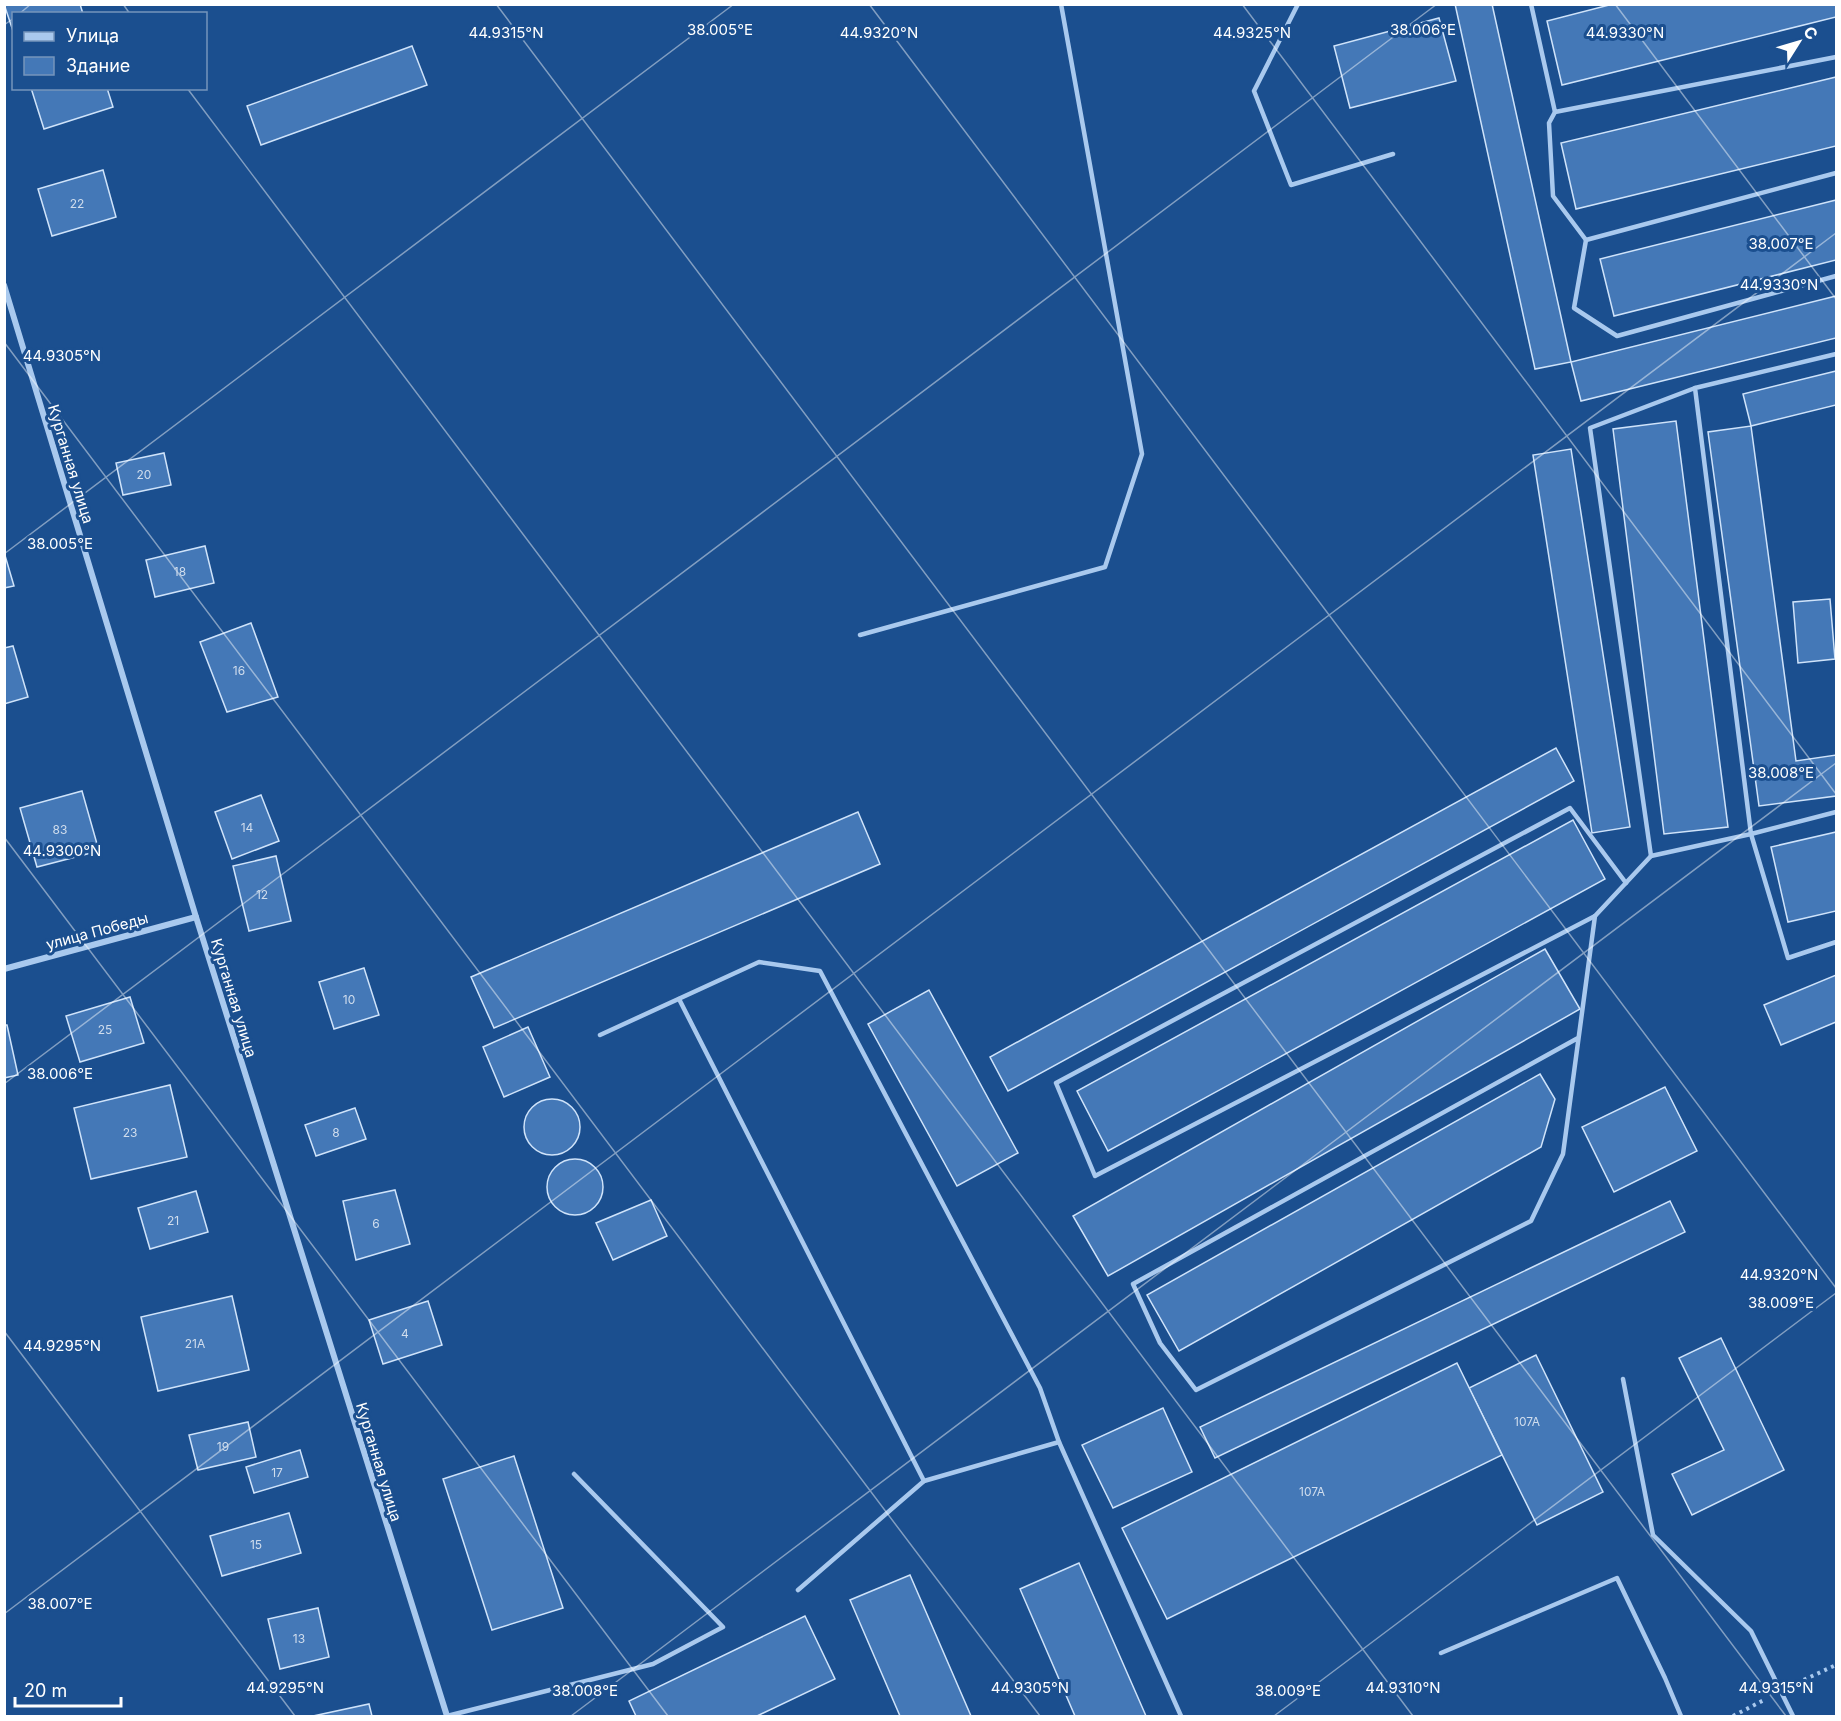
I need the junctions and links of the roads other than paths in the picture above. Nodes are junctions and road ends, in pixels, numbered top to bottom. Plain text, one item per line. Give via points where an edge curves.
1 (1060, 4) edge
2 (1298, 4) edge
3 (1531, 4) edge
4 (1836, 57) edge
5 (1556, 112) junction
6 (1393, 154) dead end
7 (1836, 173) edge
8 (1586, 240) junction
9 (1836, 276) edge
10 (4, 285) edge
11 (1836, 354) edge
12 (1695, 388) junction
13 (860, 634) dead end
14 (1836, 812) edge
15 (1751, 834) junction
16 (1651, 856) junction
17 (1626, 883) junction
18 (1595, 916) junction
19 (195, 917) junction
20 (1836, 942) edge
21 (4, 969) edge
22 (679, 999) junction
23 (600, 1035) dead end
24 (1578, 1038) junction
25 (1623, 1379) dead end
26 (1059, 1442) junction
27 (574, 1474) dead end
28 (924, 1481) junction
29 (798, 1590) dead end
30 (1441, 1653) dead end
31 (447, 1716) edge
32 (1181, 1716) edge
33 (1681, 1716) edge
34 (1793, 1716) edge

1 - 13 lane via 1142,454 1105,567
2 - 6 lane via 1254,91 1291,185
3 - 5 lane
4 - 5 lane
5 - 8 lane via 1549,123 1553,196
7 - 8 lane
8 - 9 lane via 1574,308 1617,336
10 - 19 street, Курганная улица
11 - 12 lane
12 - 15 lane
12 - 16 lane via 1590,428
14 - 15 lane
15 - 16 lane
15 - 20 lane via 1788,958
16 - 17 lane
17 - 18 lane
17 - 18 lane via 1570,808 1056,1083 1095,1176
18 - 24 lane
19 - 21 street, улица Победы
19 - 31 street, Курганная улица
22 - 23 lane
22 - 26 lane via 759,962 820,971 1040,1388
22 - 28 lane
24 - 24 lane via 1563,1154 1531,1221 1196,1390 1160,1343 1133,1284
25 - 34 lane via 1653,1535 1751,1631
26 - 28 lane
26 - 32 lane
27 - 31 lane via 723,1627 653,1664
28 - 29 lane
30 - 33 lane via 1617,1578

